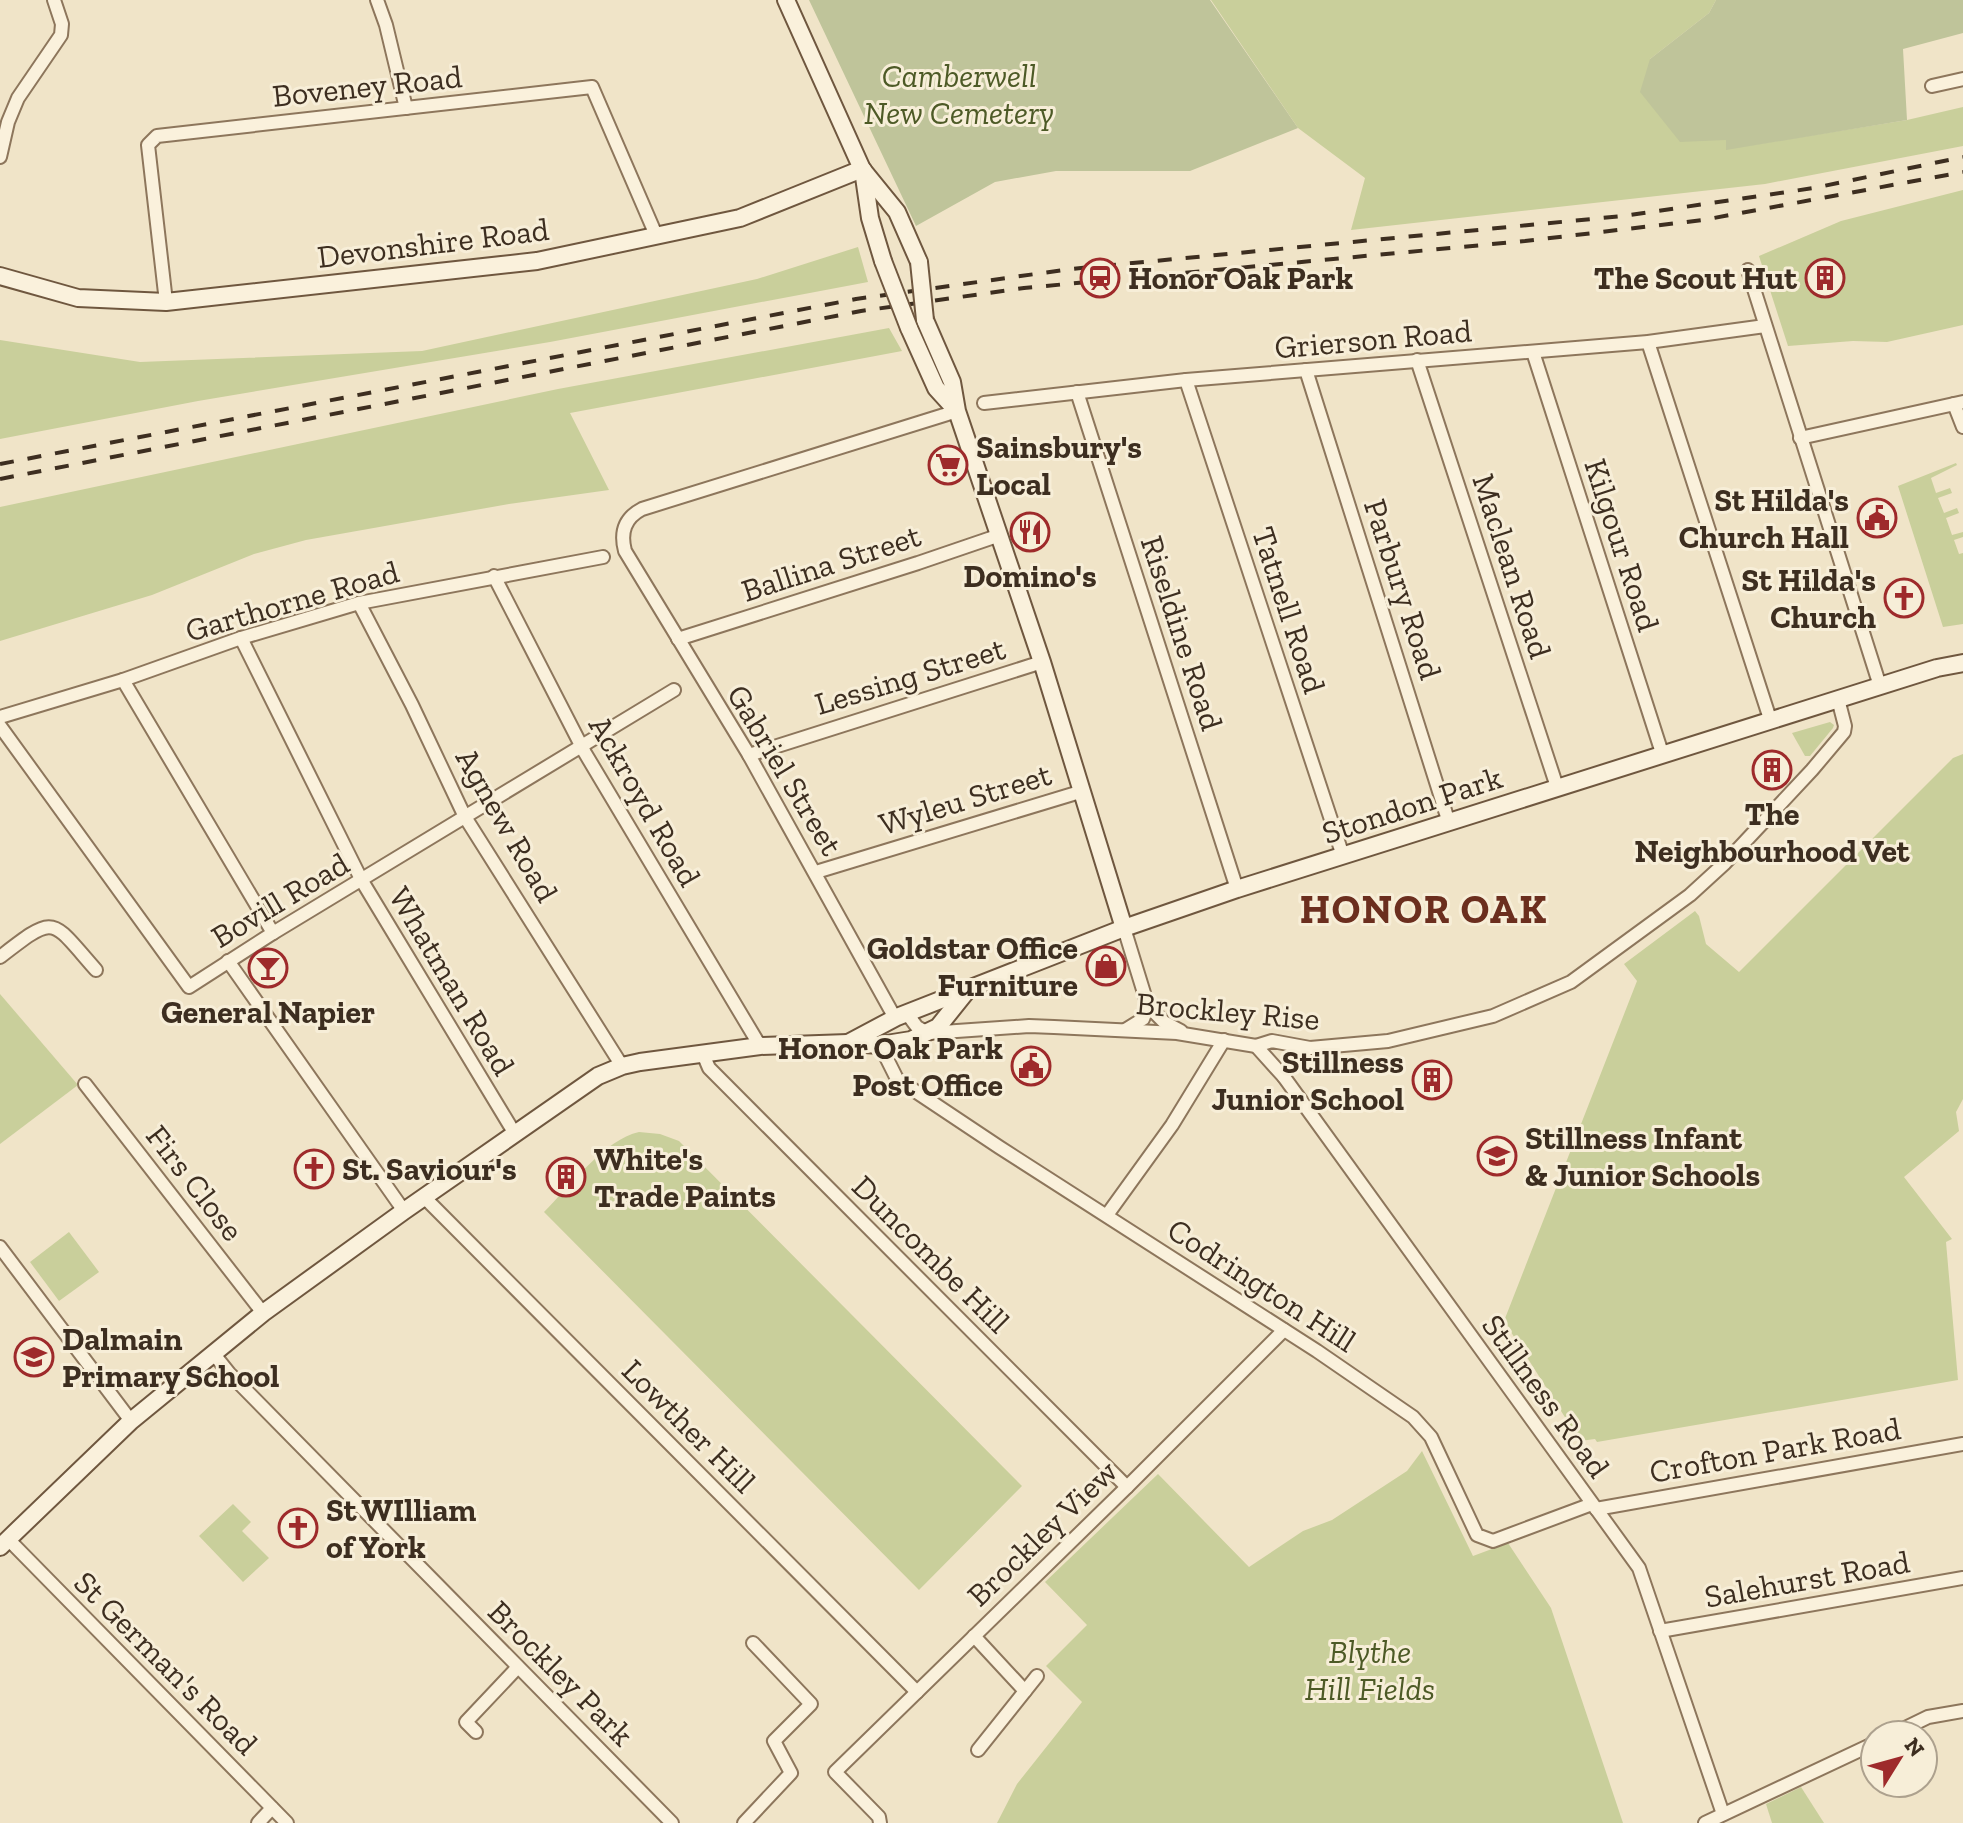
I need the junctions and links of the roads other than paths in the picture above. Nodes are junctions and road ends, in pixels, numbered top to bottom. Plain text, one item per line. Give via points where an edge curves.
1 (54, 0) edge
2 (377, 0) edge
3 (786, 0) edge
4 (1963, 79) edge
5 (1932, 86) dead end
6 (406, 108) junction
7 (0, 157) edge
8 (862, 169) junction
9 (656, 235) junction
10 (1748, 270) dead end
11 (0, 276) edge
12 (166, 302) junction
13 (1765, 326) junction
14 (1648, 342) junction
15 (1533, 352) junction
16 (1417, 360) junction
17 (1306, 370) junction
18 (1186, 380) junction
19 (1077, 392) junction
20 (984, 403) dead end
21 (1959, 403) edge
22 (957, 411) junction
23 (1963, 427) edge
24 (1800, 438) junction
25 (1000, 535) junction
26 (603, 557) dead end
27 (494, 576) junction
28 (359, 603) junction
29 (241, 638) junction
30 (678, 639) junction
31 (1042, 662) junction
32 (1963, 663) edge
33 (123, 680) junction
34 (1880, 686) junction
35 (674, 690) dead end
36 (1838, 699) junction
37 (0, 717) edge
38 (1770, 719) junction
39 (0, 726) edge
40 (581, 746) junction
41 (1662, 753) junction
42 (749, 755) junction
43 (1557, 787) junction
44 (1083, 791) junction
45 (465, 817) junction
46 (1449, 823) junction
47 (1343, 856) junction
48 (816, 872) junction
49 (362, 881) junction
50 (1237, 889) junction
51 (1124, 928) junction
52 (273, 933) junction
53 (0, 957) edge
54 (228, 961) junction
55 (96, 970) dead end
56 (967, 991) junction
57 (932, 1004) junction
58 (1148, 1006) junction
59 (913, 1010) junction
60 (895, 1018) junction
61 (945, 1018) junction
62 (1125, 1030) junction
63 (928, 1033) junction
64 (1191, 1036) junction
65 (1224, 1040) junction
66 (848, 1043) junction
67 (880, 1045) junction
68 (760, 1046) junction
69 (1256, 1046) junction
70 (1310, 1048) junction
71 (703, 1054) junction
72 (622, 1066) junction
73 (1284, 1077) junction
74 (85, 1084) dead end
75 (515, 1134) junction
76 (424, 1197) junction
77 (404, 1211) junction
78 (1107, 1215) junction
79 (0, 1247) edge
80 (263, 1313) junction
81 (1284, 1330) junction
82 (213, 1353) junction
83 (131, 1421) junction
84 (1963, 1444) edge
85 (1127, 1487) junction
86 (1594, 1506) junction
87 (4, 1544) edge
88 (1963, 1578) edge
89 (1660, 1631) junction
90 (974, 1636) junction
91 (753, 1643) dead end
92 (518, 1667) junction
93 (1037, 1676) dead end
94 (1025, 1691) junction
95 (917, 1692) junction
96 (1963, 1711) edge
97 (1924, 1719) edge
98 (476, 1732) dead end
99 (978, 1750) dead end
100 (1859, 1750) edge
101 (272, 1808) junction
102 (1723, 1814) junction
103 (258, 1823) edge
104 (287, 1823) edge
105 (672, 1823) edge
106 (744, 1823) edge
107 (880, 1823) edge
108 (1705, 1823) edge

1 - 7 street via 61,35 18,98
2 - 6 street
3 - 8 main road
4 - 5 street
6 - 9 street, Boveney Road via 592,87
6 - 12 street, Boveney Road via 157,136 148,145
8 - 9 main road, Devonshire Road via 740,218
8 - 22 main road, bridge via 870,218 909,328 936,388
8 - 22 main road, bridge via 897,212 919,262 925,320 952,382
9 - 12 main road, Devonshire Road via 537,261
10 - 13 street
11 - 12 main road, Devonshire Road via 78,298
13 - 14 street, Grierson Road
13 - 24 street
14 - 15 street, Grierson Road
14 - 38 street
15 - 16 street, Grierson Road
15 - 41 street, Kilgour Road
16 - 17 street, Grierson Road
16 - 43 street, Maclean Road
17 - 18 street, Grierson Road
17 - 46 street, Parbury Road
18 - 19 street, Grierson Road
18 - 47 street, Tatnell Road
19 - 20 street, Grierson Road
19 - 50 street, Riseldine Road
21 - 23 street
21 - 24 street
22 - 25 main road
22 - 30 street, Gabriel Street via 635,513 625,525 625,551
24 - 34 street
25 - 30 street, Ballina Street
25 - 31 main road
26 - 27 street, Garthorne Road
27 - 28 street, Garthorne Road
27 - 40 street, Ackroyd Road
28 - 29 street, Garthorne Road
28 - 45 street, Agnew Road
29 - 33 street, Garthorne Road
29 - 49 street, Whatman Road
30 - 42 street, Gabriel Street
31 - 42 street, Lessing Street
31 - 44 main road
32 - 34 main road, Stondon Park
33 - 37 street, Garthorne Road
33 - 52 street
34 - 36 main road, Stondon Park
35 - 40 street, Bovill Road
36 - 38 main road, Stondon Park
36 - 70 street, Brockley Rise via 1844,732 1793,791 1690,895 1571,982 1493,1016 1388,1041
38 - 41 main road, Stondon Park
39 - 54 street, Bovill Road via 189,987
40 - 45 street, Bovill Road
40 - 68 street, Ackroyd Road
41 - 43 main road, Stondon Park
42 - 48 street, Gabriel Street
43 - 46 main road, Stondon Park
44 - 48 street, Wyleu Street
44 - 51 main road
45 - 49 street, Bovill Road
45 - 72 street, Agnew Road
46 - 47 main road, Stondon Park
47 - 50 main road, Stondon Park
48 - 60 street, Gabriel Street
49 - 52 street, Bovill Road
49 - 75 street, Whatman Road
50 - 51 main road, Stondon Park
51 - 56 main road, Stondon Park
51 - 58 street
52 - 54 street, Bovill Road
53 - 55 street via 38,928 49,926 61,931
54 - 77 street
56 - 57 main road, Stondon Park
56 - 61 main road, Stondon Park
57 - 59 main road, Stondon Park
57 - 61 main road
58 - 62 street via 1143,1019
58 - 64 street
59 - 60 main road, Stondon Park
59 - 63 street via 911,1019
60 - 66 main road, Stondon Park
61 - 63 main road, Stondon Park
62 - 63 street, Brockley Rise via 1029,1026
62 - 64 street, Brockley Rise
63 - 67 main road, Stondon Park
64 - 65 street, Brockley Rise
65 - 69 street, Brockley Rise
65 - 78 street via 1172,1125
66 - 67 main road, Stondon Park
66 - 68 main road
67 - 78 street, Codrington Hill via 897,1079
68 - 71 main road
69 - 70 street, Brockley Rise via 1272,1041
69 - 73 street, Stillness Road
70 - 73 street via 1293,1056
71 - 72 main road
71 - 85 street, Duncombe Hill via 709,1068
72 - 75 main road via 598,1076
73 - 86 street, Stillness Road
74 - 80 street, Firs Close
75 - 76 main road
76 - 77 main road
76 - 95 street, Lowther Hill
77 - 80 main road
78 - 81 street, Codrington Hill
79 - 83 street
80 - 82 main road
81 - 85 street, Brockley View
81 - 86 street, Codrington Hill via 1423,1425 1477,1535 1493,1541
82 - 83 main road
82 - 92 street, Brockley Park
83 - 87 main road
84 - 86 street, Crofton Park Road
85 - 90 street, Brockley View
86 - 89 street, Stillness Road via 1639,1568
87 - 101 street, St German's Road
88 - 89 street, Salehurst Road
89 - 102 street, Stillness Road
90 - 94 street
90 - 95 street, Brockley View
91 - 106 street via 811,1704 774,1741 791,1773
92 - 98 street via 466,1722
92 - 105 street, Brockley Park
93 - 94 street
94 - 99 street
95 - 107 street, Brockley View via 835,1772
96 - 97 street
100 - 102 street
101 - 103 street
101 - 104 street, St German's Road
102 - 108 street

